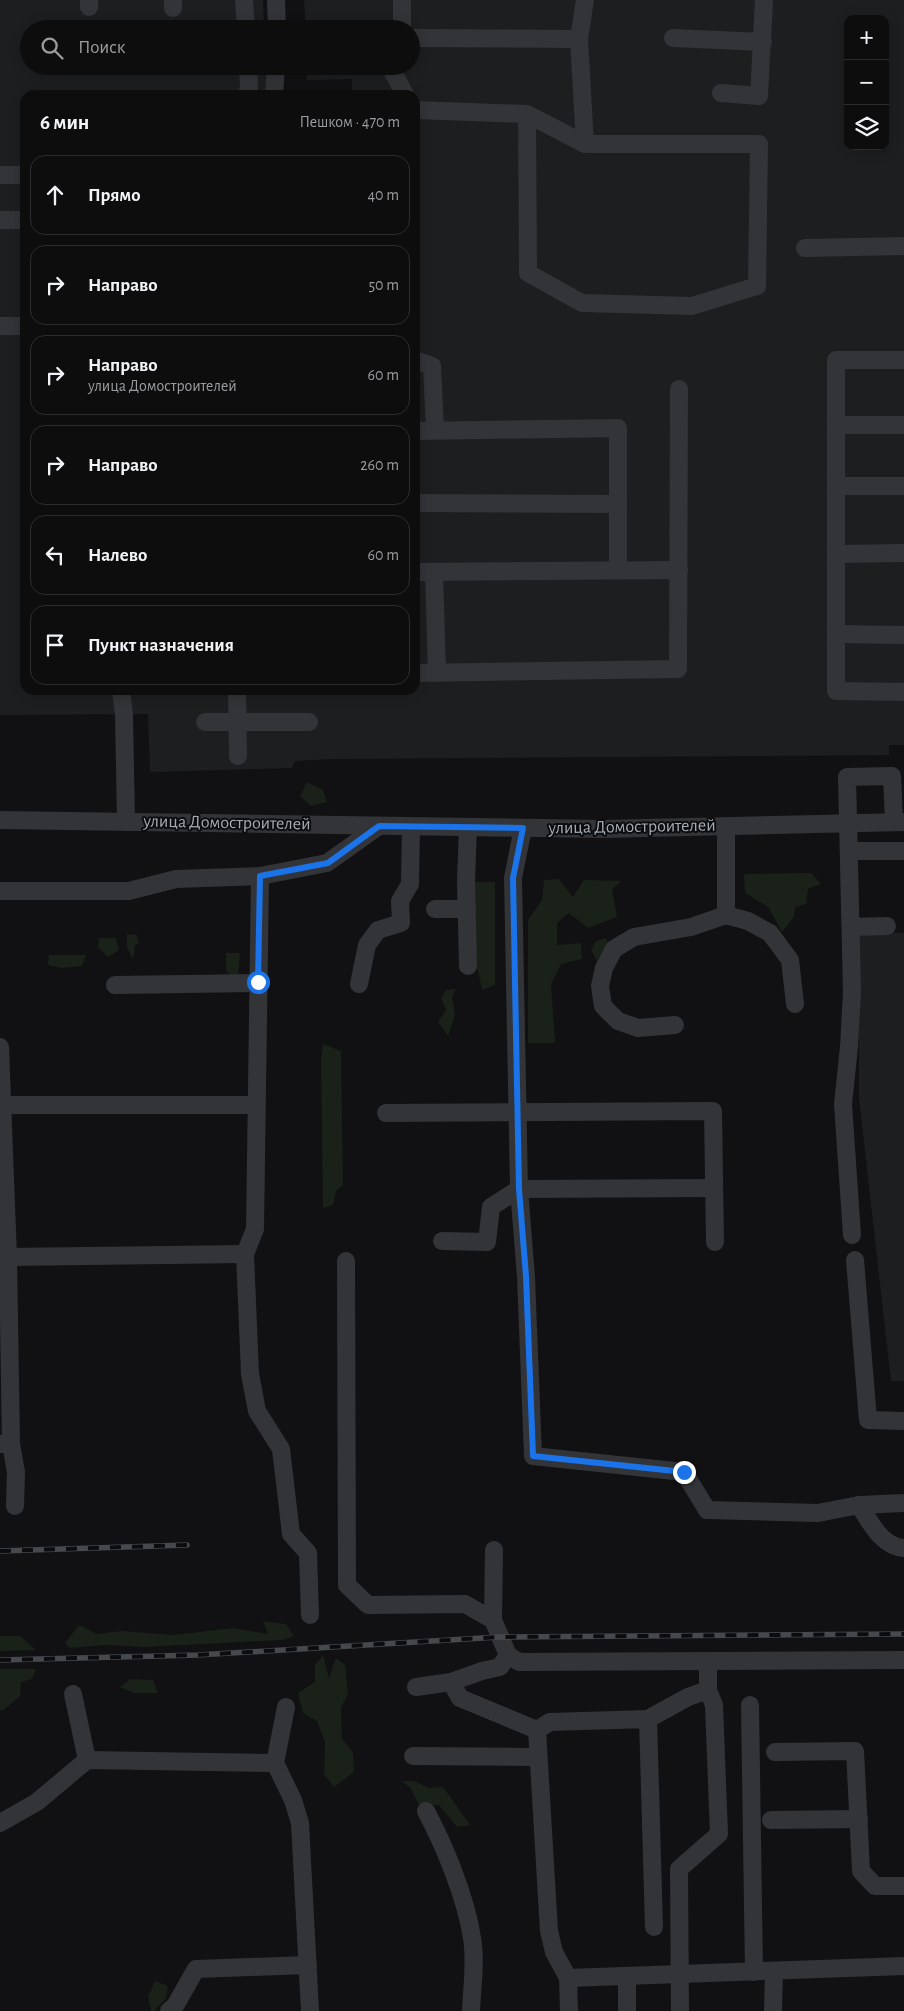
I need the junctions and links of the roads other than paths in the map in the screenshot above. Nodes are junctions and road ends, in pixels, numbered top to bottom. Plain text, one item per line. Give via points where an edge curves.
1 (244, 0) edge
2 (276, 0) edge
3 (402, 0) edge
4 (585, 0) edge
5 (764, 0) edge
6 (245, 20) edge
7 (277, 20) edge
8 (402, 20) edge
9 (420, 38) edge
10 (672, 38) dead end
11 (579, 39) junction
12 (762, 42) junction
13 (248, 75) edge
14 (275, 75) edge
15 (395, 75) edge
16 (247, 90) edge
17 (274, 90) edge
18 (402, 90) edge
19 (721, 93) dead end
20 (420, 110) edge
21 (528, 114) junction
22 (585, 144) junction
23 (0, 175) edge
24 (20, 175) edge
25 (0, 220) edge
26 (20, 220) edge
27 (904, 246) edge
28 (805, 248) dead end
29 (0, 326) edge
30 (20, 326) edge
31 (904, 360) edge
32 (420, 362) edge
33 (679, 389) dead end
34 (836, 425) junction
35 (904, 425) edge
36 (435, 430) junction
37 (420, 431) edge
38 (836, 486) junction
39 (904, 486) edge
40 (420, 504) edge
41 (618, 504) junction
42 (904, 553) edge
43 (836, 554) junction
44 (618, 570) junction
45 (679, 570) junction
46 (420, 572) edge
47 (434, 572) junction
48 (836, 634) junction
49 (904, 635) edge
50 (420, 673) edge
51 (437, 673) junction
52 (904, 692) edge
53 (122, 695) edge
54 (237, 695) edge
55 (205, 722) dead end
56 (237, 722) junction
57 (309, 722) dead end
58 (238, 756) dead end
59 (0, 820) edge
60 (126, 822) junction
61 (899, 822) edge
62 (848, 823) junction
63 (379, 826) junction
64 (411, 826) junction
65 (726, 826) junction
66 (468, 827) junction
67 (523, 828) junction
68 (904, 850) edge
69 (849, 851) junction
70 (260, 876) junction
71 (0, 891) edge
72 (435, 909) dead end
73 (467, 909) junction
74 (726, 916) junction
75 (887, 926) dead end
76 (851, 927) junction
77 (468, 966) dead end
78 (258, 982) junction
79 (359, 984) dead end
80 (115, 985) dead end
81 (795, 1004) dead end
82 (675, 1025) dead end
83 (0, 1047) edge
84 (3, 1105) junction
85 (256, 1105) junction
86 (518, 1112) junction
87 (386, 1113) dead end
88 (714, 1188) junction
89 (519, 1189) junction
90 (852, 1235) dead end
91 (442, 1241) dead end
92 (715, 1242) dead end
93 (245, 1254) junction
94 (8, 1257) junction
95 (855, 1260) dead end
96 (346, 1261) dead end
97 (904, 1421) edge
98 (5, 1444) edge
99 (904, 1503) edge
100 (860, 1505) junction
101 (15, 1506) dead end
102 (904, 1548) edge
103 (494, 1550) dead end
104 (310, 1615) dead end
105 (493, 1620) junction
106 (508, 1655) junction
107 (904, 1660) edge
108 (708, 1662) junction
109 (451, 1682) junction
110 (416, 1687) dead end
111 (708, 1690) junction
112 (73, 1694) dead end
113 (750, 1705) dead end
114 (286, 1707) dead end
115 (648, 1719) junction
116 (537, 1730) junction
117 (775, 1752) dead end
118 (413, 1756) dead end
119 (538, 1757) junction
120 (87, 1760) junction
121 (276, 1763) junction
122 (426, 1811) dead end
123 (859, 1819) junction
124 (772, 1820) dead end
125 (0, 1823) edge
126 (904, 1886) edge
127 (654, 1927) dead end
128 (308, 1965) junction
129 (904, 1966) edge
130 (774, 1971) junction
131 (754, 1972) junction
132 (679, 1974) junction
133 (627, 1976) junction
134 (568, 1978) junction
135 (169, 2011) edge
136 (310, 2011) edge
137 (471, 2011) edge
138 (569, 2011) edge
139 (627, 2011) edge
140 (680, 2011) edge
141 (773, 2011) edge

1 - 6 street
2 - 7 street
3 - 8 street
4 - 11 street
5 - 12 street
9 - 11 street
10 - 12 street
11 - 22 street
12 - 19 street via 759,96
13 - 16 street
14 - 17 street
15 - 18 street
20 - 21 street
21 - 22 street
21 - 22 street via 528,273 582,303 692,306 757,286 759,144
23 - 24 street
25 - 26 street
27 - 28 street
29 - 30 street
31 - 34 street via 836,360
32 - 36 street via 432,366
33 - 45 street
34 - 35 street
34 - 38 street
36 - 37 street
36 - 41 street via 618,428
38 - 39 street
38 - 43 street
40 - 41 street
41 - 44 street
42 - 43 street
43 - 48 street
44 - 45 street
44 - 47 street
45 - 51 street via 678,669
46 - 47 street
47 - 51 street
48 - 49 street
48 - 52 street via 836,691
50 - 51 street
53 - 60 street
54 - 56 street
55 - 56 street
56 - 57 street
56 - 58 street
59 - 60 street, улица Домостроителей
60 - 63 street, улица Домостроителей
61 - 62 street, улица Домостроителей
61 - 62 street via 892,776 847,777
62 - 65 street, улица Домостроителей
62 - 69 street
63 - 64 street, улица Домостроителей
63 - 70 street via 328,863
64 - 66 street, улица Домостроителей
64 - 79 street via 410,884 400,901 401,923 378,930 368,944
65 - 67 street, улица Домостроителей
65 - 74 street
66 - 67 street, улица Домостроителей
66 - 73 street
67 - 86 street via 513,878
68 - 69 street
69 - 76 street
70 - 71 street via 176,878 129,891
70 - 78 street
72 - 73 street
73 - 77 street
74 - 81 street via 748,921 770,933 790,960
74 - 82 street via 691,928 634,937 614,949 604,968 600,986 603,1006 618,1020 638,1028
75 - 76 street
76 - 90 street via 852,992 844,1104
78 - 80 street
78 - 85 street
83 - 84 street
84 - 85 street
84 - 94 street
85 - 93 street via 255,1230
86 - 87 street
86 - 88 street via 713,1111
86 - 89 street
88 - 89 street
88 - 92 street
89 - 91 street via 491,1207 487,1242
89 - 100 street via 533,1456 684,1472 707,1510 818,1512
93 - 94 street
93 - 104 street via 250,1374 256,1411 281,1449 291,1534 308,1552
94 - 98 street
95 - 97 street via 868,1420
96 - 105 street via 347,1585 368,1605 465,1604
98 - 101 street via 16,1472
99 - 100 street
100 - 102 street via 879,1536 897,1548
103 - 105 street
105 - 106 street
106 - 108 street via 519,1662
106 - 109 street via 500,1667
107 - 108 street
108 - 111 street
109 - 110 street
109 - 116 street via 460,1698
111 - 115 street
111 - 132 street via 714,1705 719,1834 678,1869
112 - 120 street
113 - 131 street
114 - 121 street
115 - 116 street via 550,1722
115 - 127 street
116 - 119 street
117 - 123 street via 855,1752
118 - 119 street
119 - 134 street via 549,1931 554,1952
120 - 121 street
120 - 125 street via 37,1802
121 - 128 street via 300,1823
122 - 137 street via 468,1916 472,1940
123 - 124 street
123 - 126 street via 862,1871 875,1886
128 - 135 street via 196,1969
128 - 136 street
129 - 130 street
130 - 131 street
130 - 141 street
131 - 132 street
132 - 133 street
132 - 140 street
133 - 134 street
133 - 139 street
134 - 138 street

